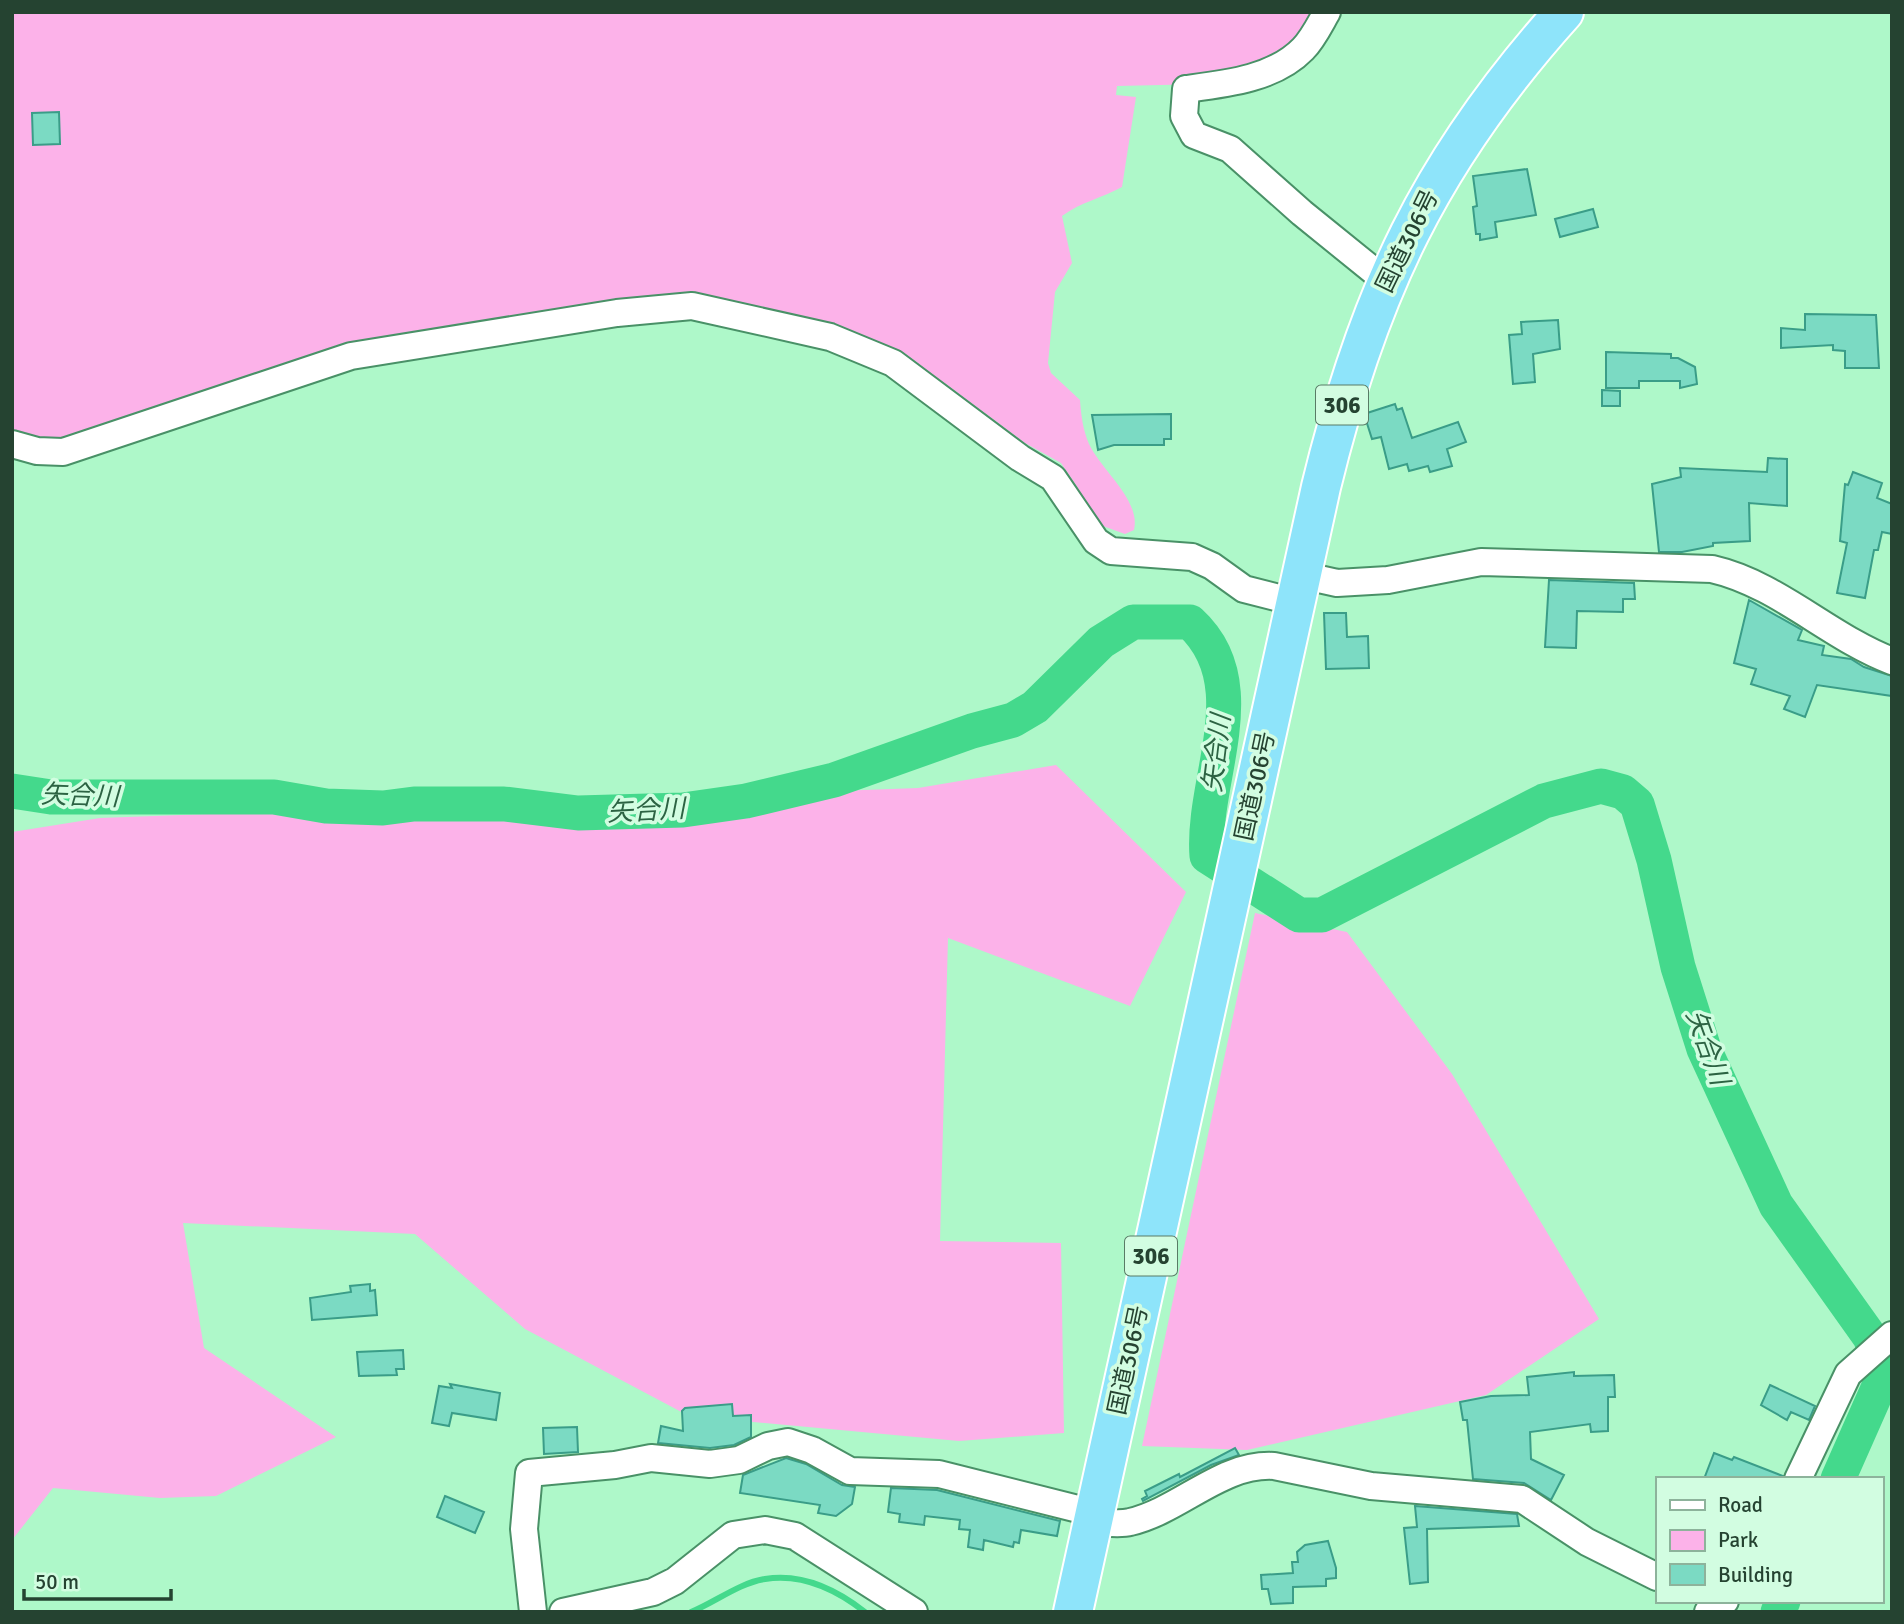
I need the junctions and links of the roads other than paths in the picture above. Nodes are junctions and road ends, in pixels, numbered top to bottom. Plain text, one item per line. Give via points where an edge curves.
1 (1327, 12) edge
2 (1564, 12) edge
3 (1386, 281) junction
4 (12, 444) edge
5 (1298, 589) junction
6 (1892, 661) edge
7 (1886, 1341) edge
8 (1799, 1477) edge
9 (1093, 1517) junction
10 (1656, 1576) edge
11 (1732, 1604) edge
12 (533, 1612) edge
13 (563, 1612) edge
14 (914, 1612) edge
15 (1073, 1612) edge
16 (1708, 1612) edge

1 - 3 street via 1304,48 1271,70 1240,81 1186,89 1185,122 1194,135 1230,149
2 - 3 highway, 国道306号 / 306 via 1459,144
3 - 5 highway, 国道306号 / 306 via 1349,380
4 - 5 street via 63,452 351,356 617,313 692,306 830,337 893,363 1053,478 1096,541 1111,551 1192,557 1244,589
5 - 6 street via 1388,580 1481,562 1712,569 1739,576
5 - 9 highway, 国道306号 / 306
7 - 8 street via 1848,1374
9 - 10 street via 1130,1522 1234,1472 1274,1466 1371,1486 1522,1499 1587,1542
9 - 12 street via 939,1474 850,1471 788,1442 739,1460 710,1464 651,1458 529,1473 524,1529
9 - 15 highway, 国道306号 / 306
11 - 16 street
13 - 14 street via 653,1592 675,1581 733,1535 765,1530 795,1536

